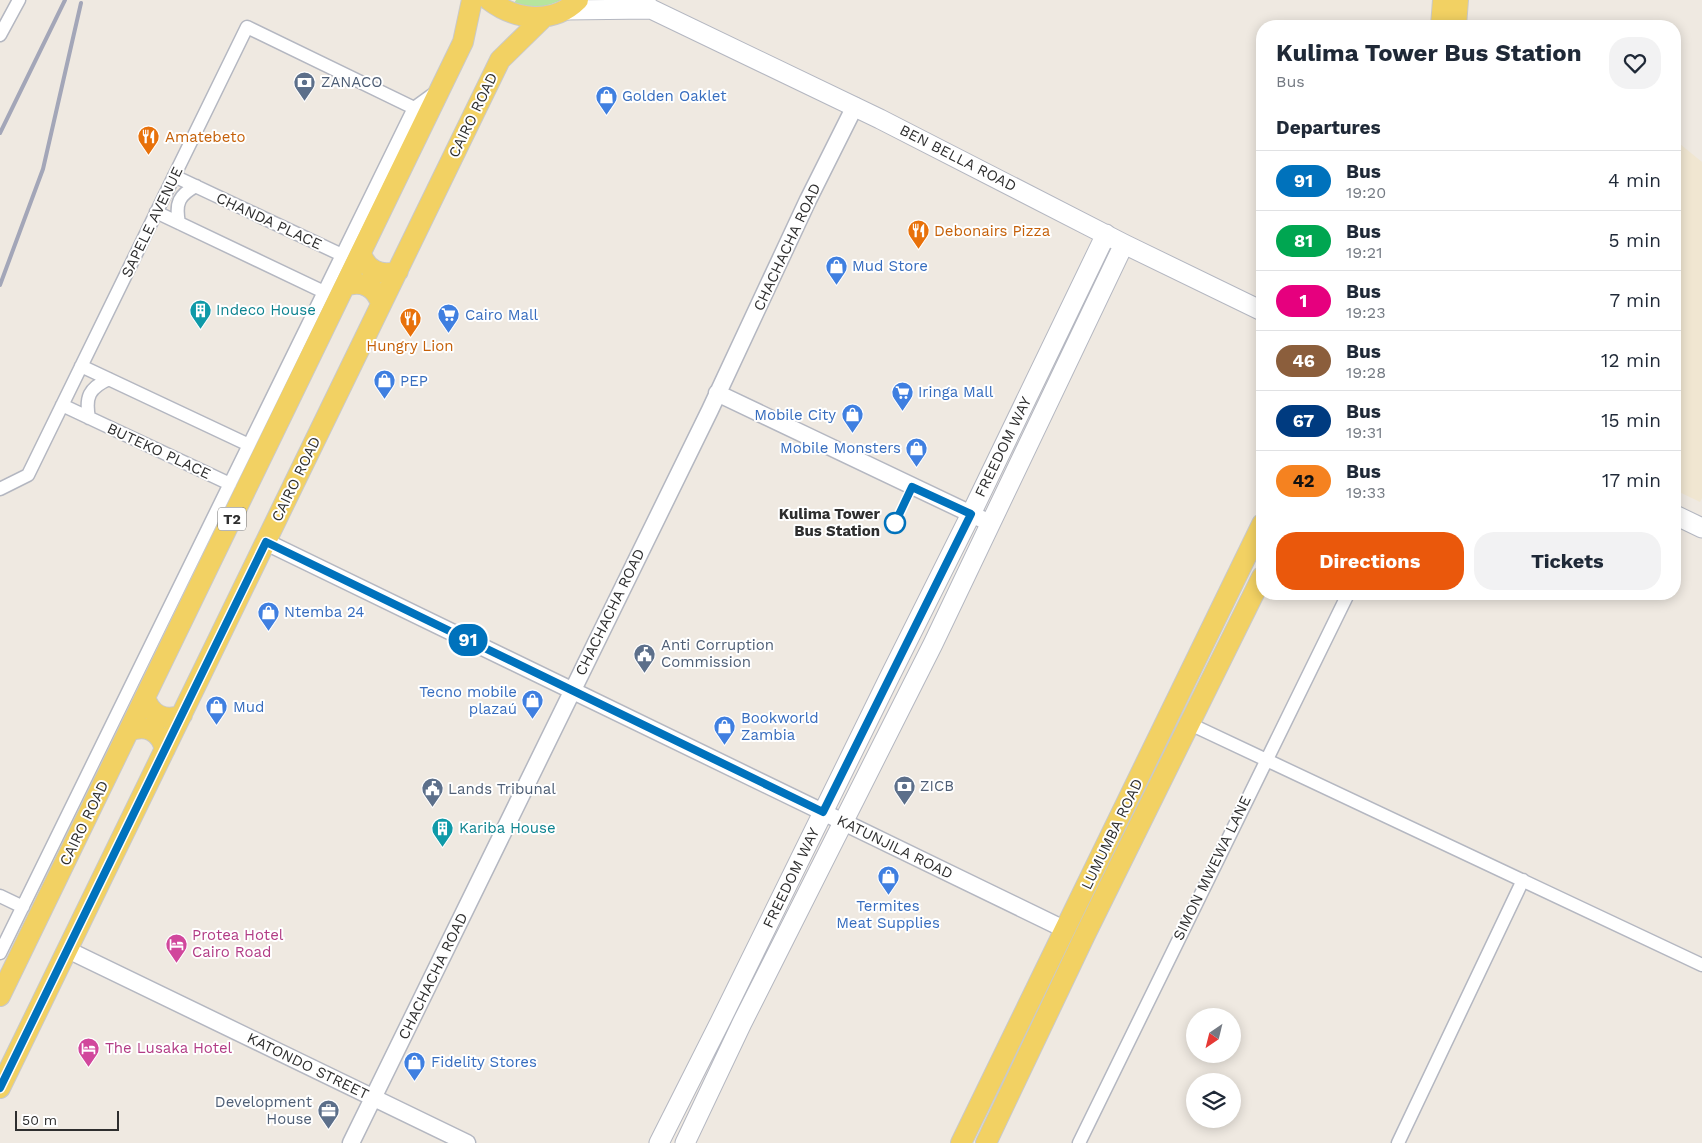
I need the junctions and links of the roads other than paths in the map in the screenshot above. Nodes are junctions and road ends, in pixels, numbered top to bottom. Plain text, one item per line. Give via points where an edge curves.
1 (19, 0) edge
2 (472, 0) edge
3 (489, 0) edge
4 (1443, 0) edge
5 (1458, 0) edge
6 (646, 4) edge
7 (571, 5) edge
8 (544, 17) junction
9 (1441, 20) edge
10 (1456, 20) edge
11 (0, 35) edge
12 (441, 89) junction
13 (855, 106) junction
14 (414, 108) junction
15 (174, 176) junction
16 (196, 186) junction
17 (378, 200) junction
18 (156, 212) junction
19 (179, 223) junction
20 (1106, 234) junction
21 (1124, 244) junction
22 (352, 254) junction
23 (398, 270) junction
24 (345, 286) junction
25 (324, 292) junction
26 (381, 304) junction
27 (1256, 308) edge
28 (81, 366) junction
29 (109, 379) junction
30 (717, 392) junction
31 (290, 400) junction
32 (270, 403) junction
33 (62, 405) junction
34 (89, 418) junction
35 (249, 445) junction
36 (230, 484) junction
37 (0, 489) edge
38 (971, 514) junction
39 (1681, 518) edge
40 (990, 523) junction
41 (1702, 528) edge
42 (1256, 536) edge
43 (266, 542) junction
44 (1256, 589) edge
45 (1345, 600) edge
46 (911, 634) junction
47 (933, 644) junction
48 (158, 650) junction
49 (572, 691) junction
50 (145, 697) junction
51 (182, 715) junction
52 (1190, 724) junction
53 (129, 731) junction
54 (166, 748) junction
55 (1265, 760) junction
56 (823, 812) junction
57 (844, 822) junction
58 (78, 835) junction
59 (56, 839) junction
60 (1523, 880) junction
61 (0, 896) edge
62 (23, 907) junction
63 (1066, 930) junction
64 (3, 940) edge
65 (68, 950) junction
66 (0, 953) edge
67 (1702, 965) edge
68 (2, 984) edge
69 (0, 1088) edge
70 (374, 1098) junction
71 (351, 1143) edge
72 (467, 1143) edge
73 (659, 1143) edge
74 (685, 1143) edge
75 (961, 1143) edge
76 (986, 1143) edge
77 (1078, 1143) edge
78 (1398, 1143) edge

1 - 11 street
2 - 12 main road, CAIRO ROAD / T2 via 464,42
3 - 8 main road via 510,13
4 - 9 main road
5 - 10 main road
6 - 7 main road, BEN BELLA ROAD
6 - 13 main road, BEN BELLA ROAD
7 - 8 main road
8 - 23 main road, CAIRO ROAD via 500,60
12 - 14 street
12 - 17 main road, CAIRO ROAD / T2
13 - 20 main road, BEN BELLA ROAD
13 - 30 street, CHACHACHA ROAD
14 - 15 street, SAPELE AVENUE via 247,26
14 - 17 street
15 - 16 street, CHANDA PLACE
15 - 18 street, SAPELE AVENUE
16 - 19 street via 179,200 176,212
16 - 22 street, CHANDA PLACE
17 - 22 main road, CAIRO ROAD / T2
18 - 19 street
18 - 28 street, SAPELE AVENUE
19 - 25 street
20 - 21 main road, BEN BELLA ROAD
20 - 38 main road, FREEDOM WAY
21 - 27 main road, BEN BELLA ROAD
21 - 40 main road, FREEDOM WAY
22 - 23 main road via 374,271 386,274
22 - 24 main road, CAIRO ROAD / T2
22 - 25 street
23 - 26 main road, CAIRO ROAD
24 - 26 main road via 367,285
24 - 31 main road, CAIRO ROAD / T2
25 - 32 street
26 - 43 main road, CAIRO ROAD
28 - 29 street
28 - 33 street, SAPELE AVENUE
29 - 34 street, BUTEKO PLACE via 89,393 86,405
29 - 35 street
30 - 38 street
30 - 49 street, CHACHACHA ROAD
31 - 32 street
31 - 48 main road, CAIRO ROAD / T2
32 - 35 street
33 - 34 street, BUTEKO PLACE
33 - 37 street, SAPELE AVENUE via 28,475
34 - 36 street, BUTEKO PLACE
35 - 36 street
36 - 48 street
38 - 40 street
38 - 46 main road, FREEDOM WAY
39 - 41 main road
40 - 47 main road, FREEDOM WAY
42 - 63 main road, LUMUMBA ROAD
43 - 49 street, KATUNJILA ROAD
43 - 51 main road, CAIRO ROAD
44 - 52 main road, LUMUMBA ROAD
45 - 55 street, SIMON MWEWA LANE
46 - 47 main road
46 - 56 main road, FREEDOM WAY
47 - 57 main road, FREEDOM WAY
48 - 50 main road, CAIRO ROAD / T2
48 - 59 street
49 - 56 street, KATUNJILA ROAD
49 - 70 street, CHACHACHA ROAD
50 - 51 main road via 158,715 170,718
50 - 53 main road, CAIRO ROAD / T2
51 - 54 main road, CAIRO ROAD
52 - 55 street
52 - 76 main road, LUMUMBA ROAD
53 - 54 main road via 151,730
53 - 58 main road, CAIRO ROAD / T2
54 - 65 main road, CAIRO ROAD
55 - 60 street
55 - 77 street, SIMON MWEWA LANE
56 - 57 street, KATUNJILA ROAD
56 - 73 main road, FREEDOM WAY
57 - 63 street, KATUNJILA ROAD
57 - 74 main road, FREEDOM WAY
58 - 59 street
58 - 68 main road, CAIRO ROAD / T2
59 - 62 street
60 - 67 street
60 - 78 street
61 - 62 street
62 - 64 street
63 - 75 main road, LUMUMBA ROAD
64 - 66 street
65 - 69 main road, CAIRO ROAD
65 - 70 street, KATONDO STREET
70 - 71 street, CHACHACHA ROAD
70 - 72 street, KATONDO STREET

